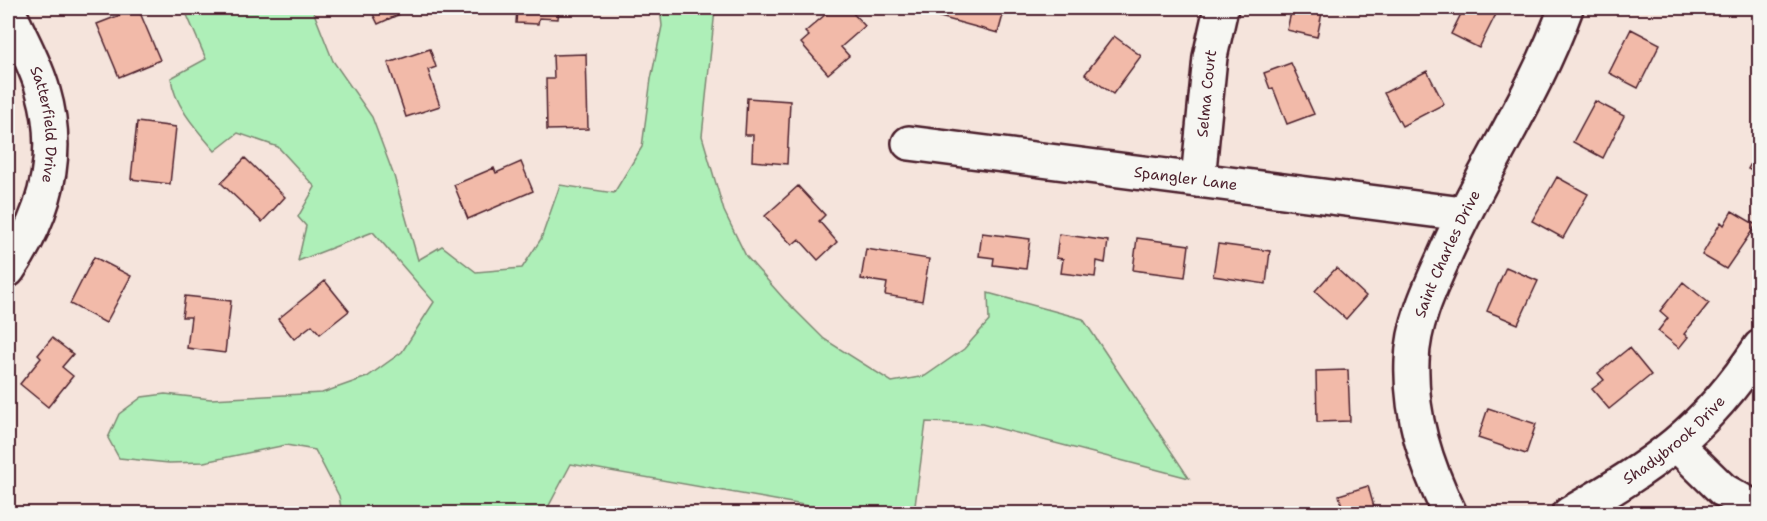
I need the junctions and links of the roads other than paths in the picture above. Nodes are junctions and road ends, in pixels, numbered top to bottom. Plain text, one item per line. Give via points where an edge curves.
1 (1221, 8) edge
2 (1566, 8) edge
3 (8, 10) edge
4 (909, 143) dead end
5 (1198, 180) junction
6 (1463, 214) junction
7 (8, 270) edge
8 (1760, 347) edge
9 (1677, 445) junction
10 (1760, 511) edge
11 (1450, 513) edge
12 (1569, 513) edge

1 - 5 street, Selma Court via 1210,57
2 - 6 street, Saint Charles Drive via 1530,91
3 - 7 street, Satterfield Drive via 43,89 51,129 51,170 23,248
4 - 5 street, Spangler Lane
5 - 6 street, Spangler Lane
6 - 11 street, Saint Charles Drive via 1416,327 1412,360 1412,400 1420,439
8 - 9 street, Shadybrook Drive via 1738,380
9 - 10 street via 1723,490
9 - 12 street, Shadybrook Drive via 1650,466

